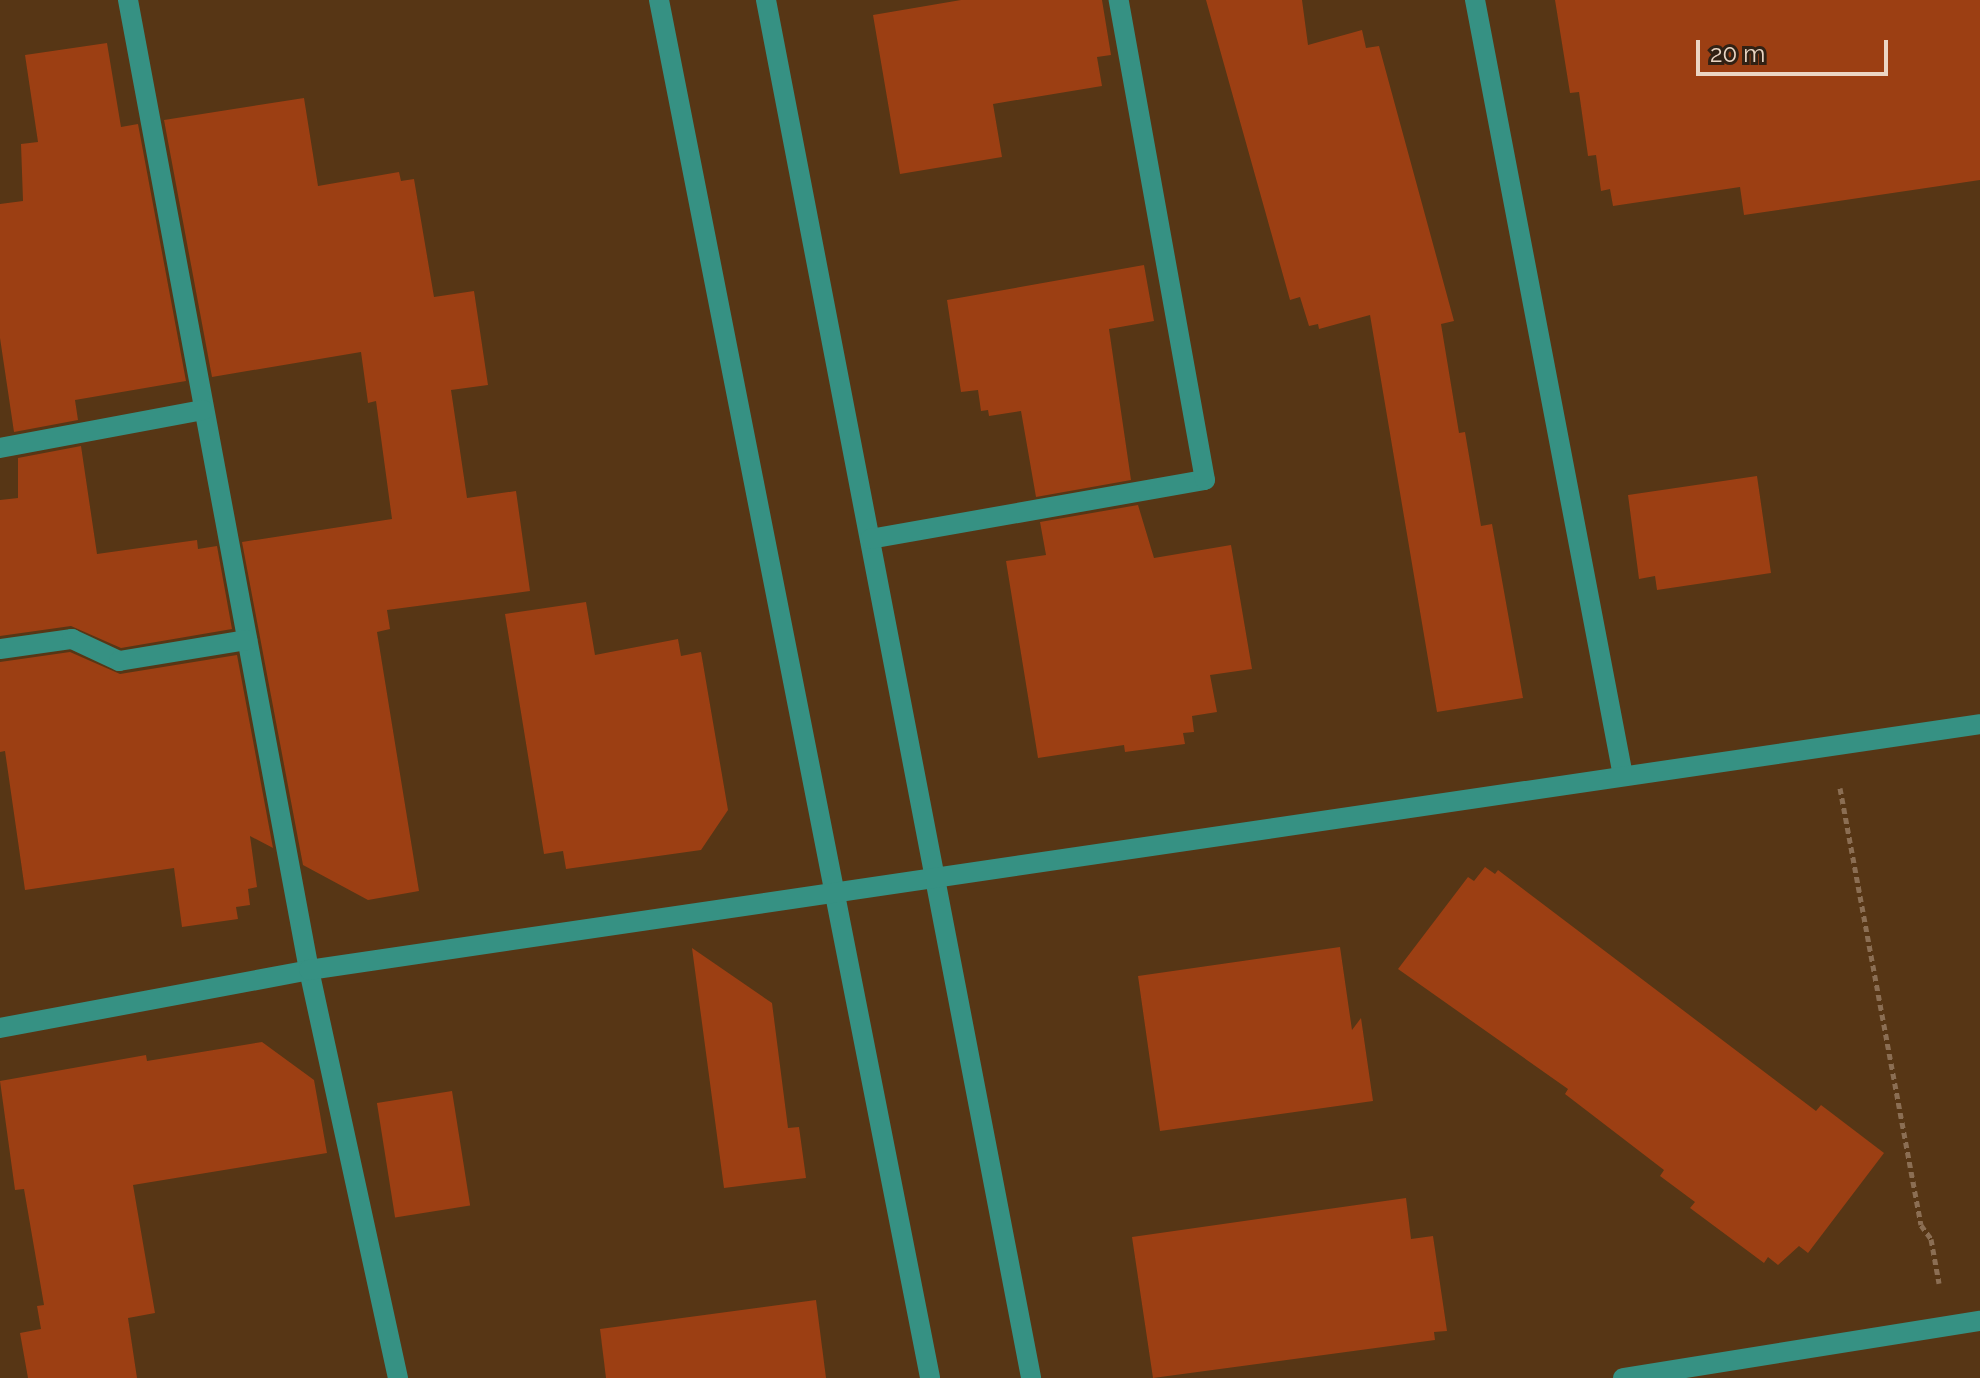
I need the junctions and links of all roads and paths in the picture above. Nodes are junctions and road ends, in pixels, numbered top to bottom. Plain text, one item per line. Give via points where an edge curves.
1 (128, 0) edge
2 (659, 0) edge
3 (766, 0) edge
4 (1119, 0) edge
5 (1475, 0) edge
6 (203, 410) junction
7 (0, 448) edge
8 (870, 539) junction
9 (247, 640) junction
10 (0, 649) edge
11 (1980, 724) edge
12 (1833, 746) junction
13 (1623, 776) junction
14 (932, 879) junction
15 (837, 892) junction
16 (309, 970) junction
17 (0, 1028) edge
18 (1980, 1321) edge
19 (1947, 1327) junction
20 (398, 1378) edge
21 (930, 1378) edge
22 (1031, 1378) edge
23 (1623, 1378) edge

1 - 6 street
2 - 15 street
3 - 8 street
4 - 8 street via 1205,480
5 - 13 street
6 - 7 street
6 - 9 street
8 - 14 street
9 - 10 street via 119,661 72,639
9 - 16 street
11 - 12 street
12 - 13 street
12 - 19 path via 1921,1225 1931,1239
13 - 14 street
14 - 15 street
14 - 22 street
15 - 16 street
15 - 21 street
16 - 17 street
16 - 20 street
18 - 19 street
19 - 23 street

